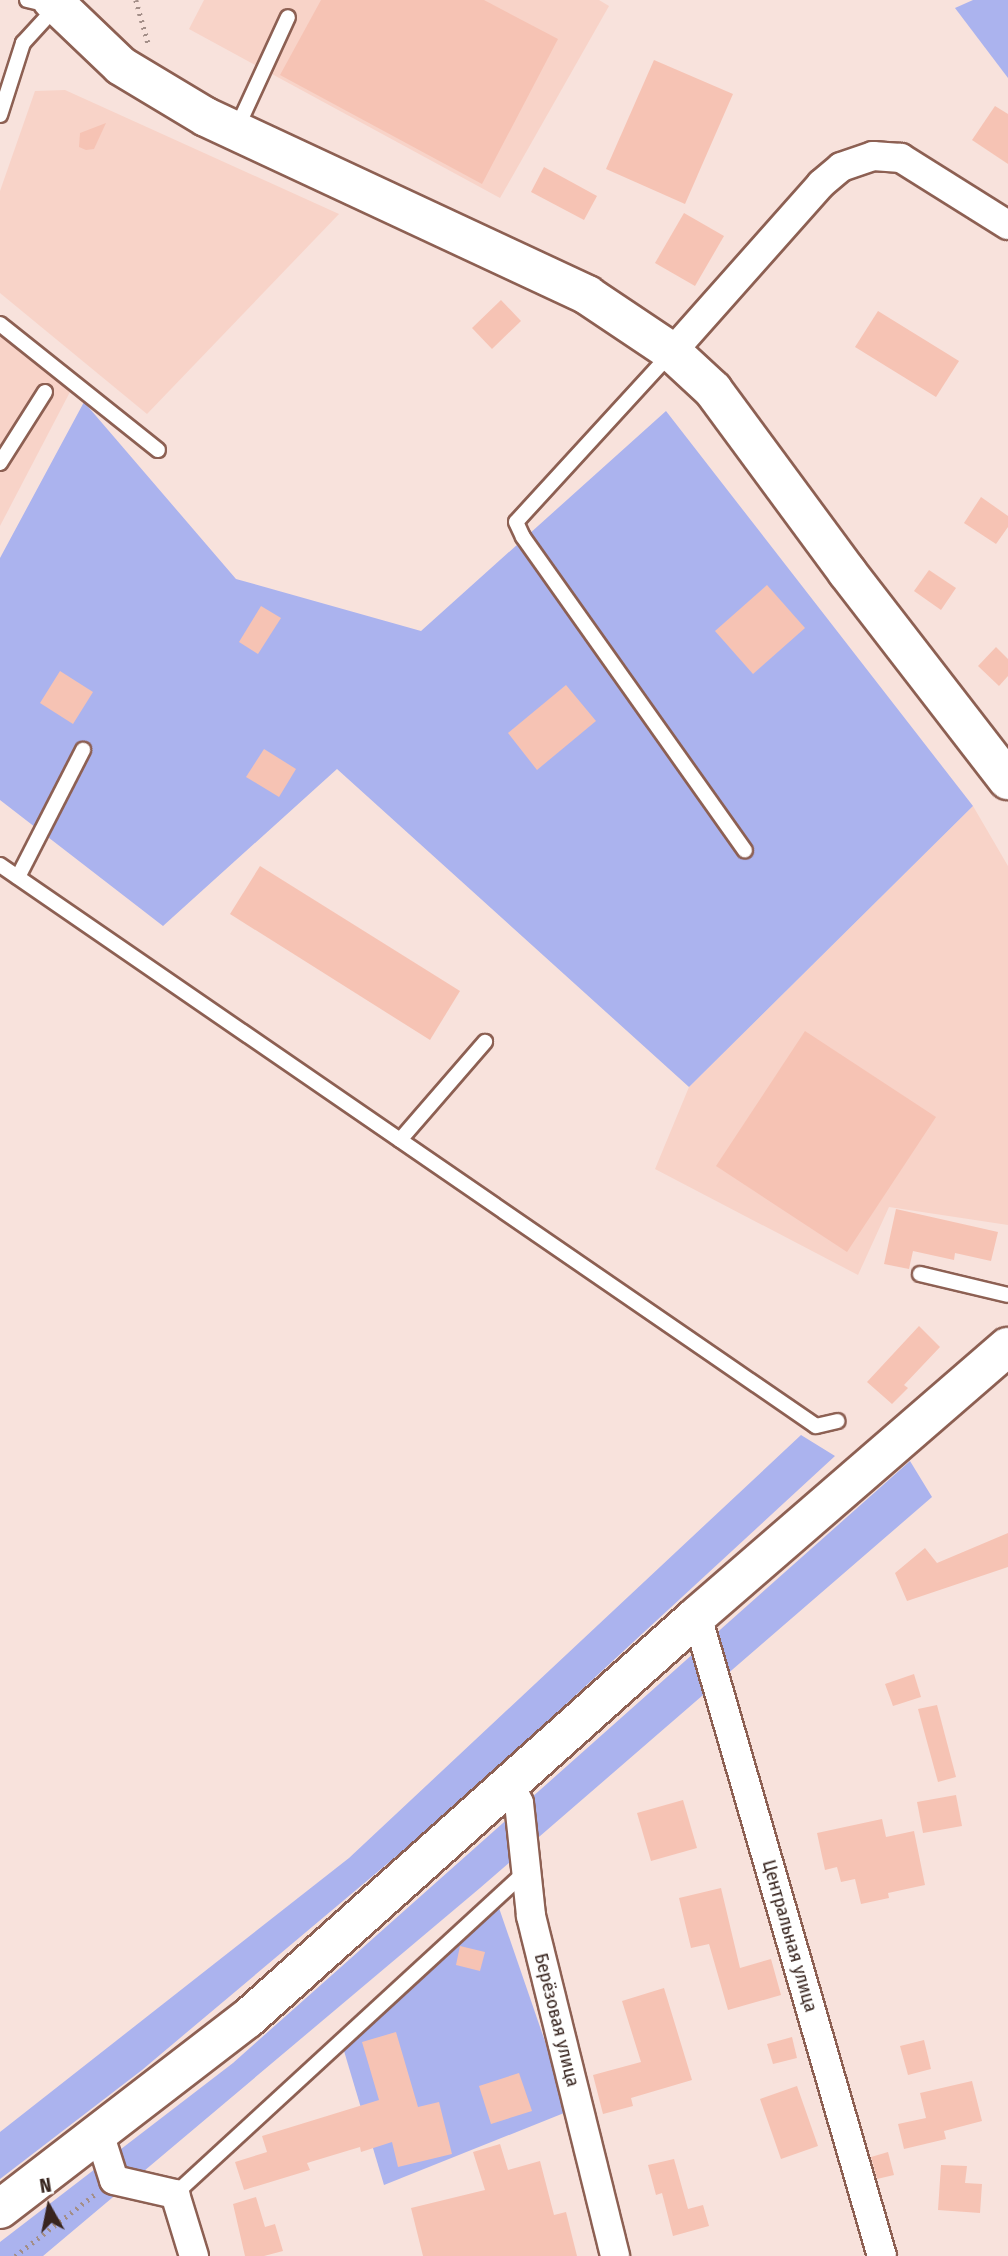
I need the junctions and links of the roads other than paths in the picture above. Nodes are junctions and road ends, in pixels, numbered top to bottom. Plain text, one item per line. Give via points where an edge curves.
1 (45, 2) edge
2 (288, 17) dead end
3 (0, 115) edge
4 (236, 131) junction
5 (1008, 225) edge
6 (0, 324) edge
7 (672, 352) junction
8 (45, 392) dead end
9 (158, 450) dead end
10 (0, 463) edge
11 (83, 750) dead end
12 (1008, 780) edge
13 (745, 850) dead end
14 (0, 865) edge
15 (18, 877) junction
16 (485, 1042) dead end
17 (400, 1140) junction
18 (920, 1274) dead end
19 (1008, 1295) edge
20 (1008, 1347) edge
21 (837, 1421) dead end
22 (697, 1616) junction
23 (510, 1783) junction
24 (526, 1871) junction
25 (99, 2133) junction
26 (176, 2194) junction
27 (0, 2209) edge
28 (194, 2256) edge
29 (615, 2256) edge
30 (882, 2256) edge

1 - 3 lane via 23,43
1 - 4 street via 121,66
2 - 4 lane
4 - 7 street via 587,295
5 - 7 street via 901,158 873,156 841,167
6 - 9 lane
7 - 12 street via 713,390
7 - 13 lane via 516,522
8 - 10 lane
11 - 15 lane
14 - 15 lane
15 - 17 lane
16 - 17 lane
17 - 21 lane via 816,1426
18 - 19 lane
20 - 22 street
22 - 23 street
22 - 30 street, Центральная улица
23 - 24 street, Берёзовая улица via 519,1803
23 - 25 street via 247,2019
24 - 26 lane
24 - 29 street, Берёзовая улица via 531,1916
25 - 26 street via 114,2180
25 - 27 street
26 - 28 street

